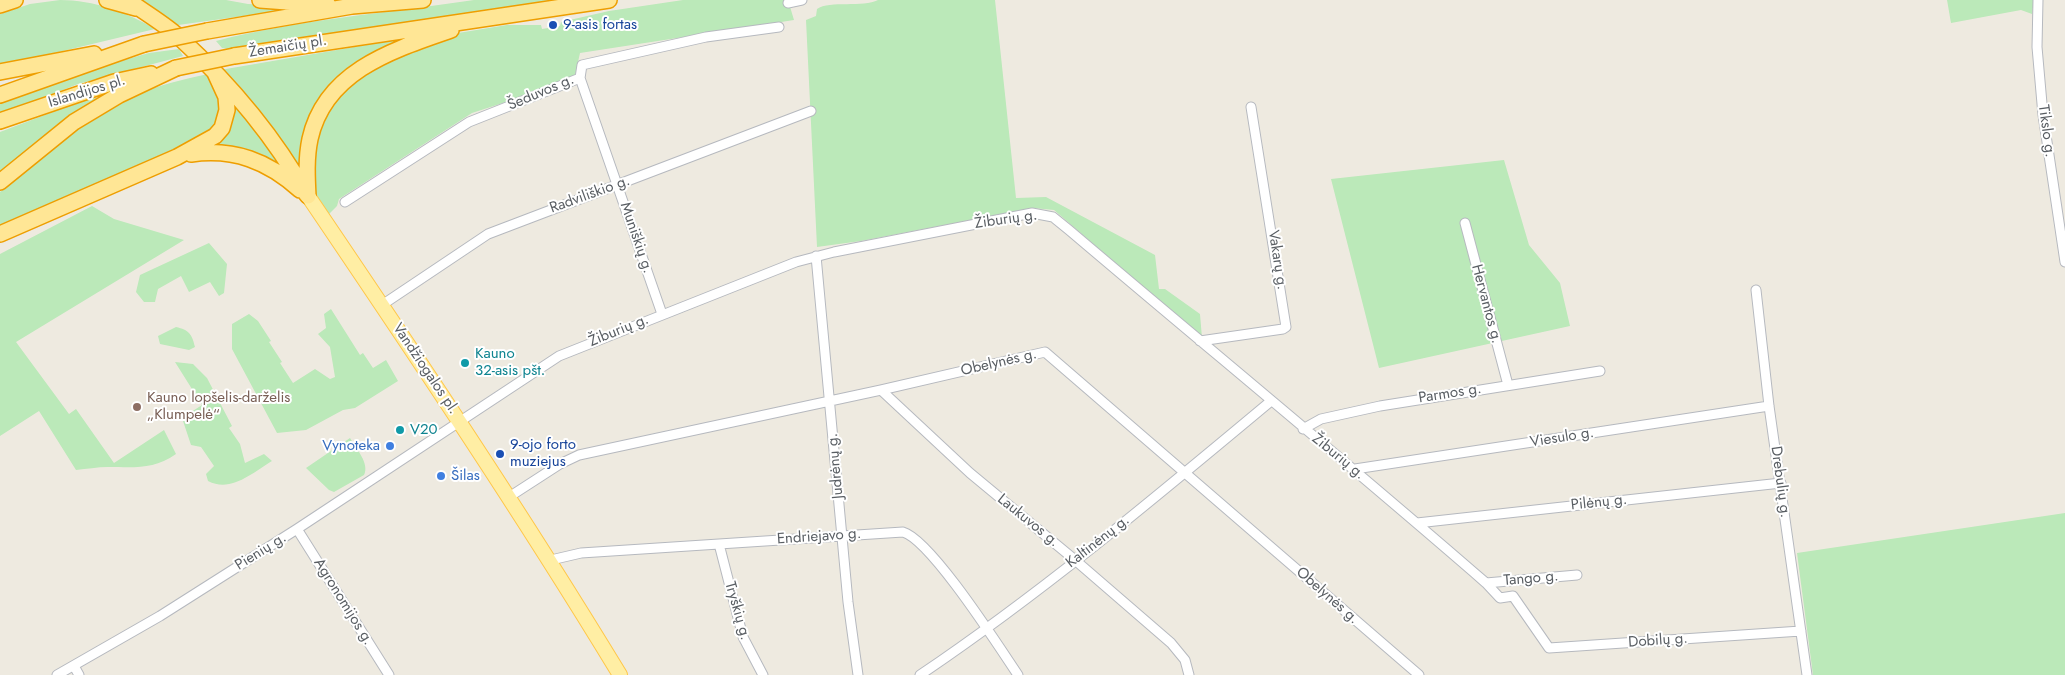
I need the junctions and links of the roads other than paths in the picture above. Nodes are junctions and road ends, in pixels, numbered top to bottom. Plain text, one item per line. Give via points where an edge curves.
1 (15, 0) edge
2 (108, 0) edge
3 (260, 0) edge
4 (423, 0) edge
5 (609, 0) edge
6 (802, 0) edge
7 (2038, 0) edge
8 (788, 3) dead end
9 (134, 4) edge
10 (0, 5) edge
11 (352, 6) junction
12 (488, 18) junction
13 (779, 27) dead end
14 (144, 44) junction
15 (176, 68) junction
16 (0, 72) edge
17 (215, 73) junction
18 (580, 78) junction
19 (0, 95) edge
20 (1251, 107) dead end
21 (811, 111) dead end
22 (0, 121) edge
23 (177, 156) junction
24 (0, 182) edge
25 (617, 185) junction
26 (308, 196) junction
27 (345, 202) dead end
28 (28, 223) junction
29 (1464, 223) dead end
30 (0, 234) edge
31 (0, 240) edge
32 (2063, 240) edge
33 (816, 256) junction
34 (2065, 262) edge
35 (1756, 290) dead end
36 (382, 305) junction
37 (662, 314) junction
38 (1200, 341) junction
39 (1600, 371) dead end
40 (1508, 385) junction
41 (881, 390) junction
42 (830, 400) junction
43 (1271, 401) junction
44 (1769, 406) junction
45 (460, 420) junction
46 (1303, 429) junction
47 (1355, 469) junction
48 (1184, 473) junction
49 (1781, 483) junction
50 (510, 497) junction
51 (1417, 523) junction
52 (297, 529) junction
53 (842, 535) junction
54 (720, 544) junction
55 (551, 560) junction
56 (1075, 560) junction
57 (1577, 575) dead end
58 (1486, 583) junction
59 (1530, 620) joint
60 (987, 628) junction
61 (1800, 631) junction
62 (74, 666) junction
63 (57, 675) edge
64 (79, 675) edge
65 (389, 675) edge
66 (620, 675) edge
67 (763, 675) edge
68 (858, 675) edge
69 (920, 675) edge
70 (1018, 675) edge
71 (1189, 675) edge
72 (1420, 675) edge
73 (1807, 675) edge

1 - 10 highway
2 - 9 highway
3 - 11 highway
4 - 11 highway, Žemaičių pl.
5 - 12 highway, Žemaičių pl.
6 - 8 street
7 - 32 street, Tikslo g. via 2037,47 2043,114
9 - 17 highway, Vandžiogalos pl. via 180,38
11 - 14 highway, Žemaičių pl., bridge
12 - 15 highway, Žemaičių pl., bridge via 234,56
12 - 26 highway via 401,47 344,80 326,101 310,140
13 - 18 street, Šeduvos g. via 706,37 582,65
14 - 16 highway, Žemaičių pl.
14 - 19 highway, Islandijos pl.
15 - 22 highway, Islandijos pl. via 114,82
15 - 24 highway, Žemaičių pl. via 74,122
17 - 23 highway via 226,97 227,110 222,128 206,142
17 - 26 highway, Vandžiogalos pl. via 236,93
18 - 25 street, Muniškių g.
18 - 27 street, Šeduvos g. via 468,122
20 - 38 street, Vakarų g. via 1286,326 1284,329
21 - 25 street, Radviliškio g.
23 - 26 highway via 217,152 246,156 278,172
23 - 28 highway
25 - 36 street, Radviliškio g. via 488,234
25 - 37 street, Muniškių g.
26 - 36 main road, Vandžiogalos pl.
28 - 30 highway
28 - 31 highway
29 - 40 street, Hervantos g.
32 - 34 street, Tikslo g.
33 - 37 street, Žiburių g. via 776,268
33 - 38 street, Žiburių g. via 1032,213 1043,214 1053,217
33 - 42 street, Judrėnų g.
35 - 44 street, Drebulių g.
36 - 45 main road, Vandžiogalos pl.
37 - 45 street, Žiburių g. via 559,356
38 - 43 street, Žiburių g.
39 - 40 street, Parmos g.
40 - 46 street, Parmos g. via 1380,406 1321,419
41 - 42 street, Obelynės g.
41 - 48 street, Obelynės g. via 1045,352
41 - 56 street, Laukuvos g. via 970,473
42 - 50 street, Obelynės g. via 579,455
42 - 53 street, Judrėnų g.
43 - 46 street, Žiburių g.
43 - 48 street, Kaltinėnų g.
44 - 47 street, Viesulo g.
44 - 49 street, Drebulių g.
45 - 50 main road, Vandžiogalos pl.
45 - 52 street, Pienių g.
46 - 47 street, Žiburių g.
47 - 51 street, Žiburių g.
48 - 56 street, Kaltinėnų g.
48 - 72 street, Obelynės g.
49 - 51 street, Pilėnų g.
49 - 61 street, Drebulių g.
50 - 55 main road, Vandžiogalos pl.
51 - 58 street, Žiburių g.
52 - 62 street, Pienių g.
52 - 65 street, Agronomijos g.
53 - 54 street, Endriejavo g.
53 - 60 street, Endriejavo g. via 900,532 911,535 954,583
53 - 68 street, Judrėnų g.
54 - 55 street, Endriejavo g. via 581,553
54 - 67 street, Tryškių g. via 743,637
55 - 66 main road, Vandžiogalos pl.
56 - 60 street, Kaltinėnų g.
56 - 71 street, Laukuvos g. via 1178,650
57 - 58 street, Tango g.
58 - 59 street, Žiburių g. via 1500,598 1513,596
59 - 61 street, Dobilų g. via 1544,643 1556,649
60 - 69 street, Kaltinėnų g.
60 - 70 street, Endriejavo g.
61 - 73 street, Drebulių g.
62 - 63 street, Pienių g.
62 - 64 street

